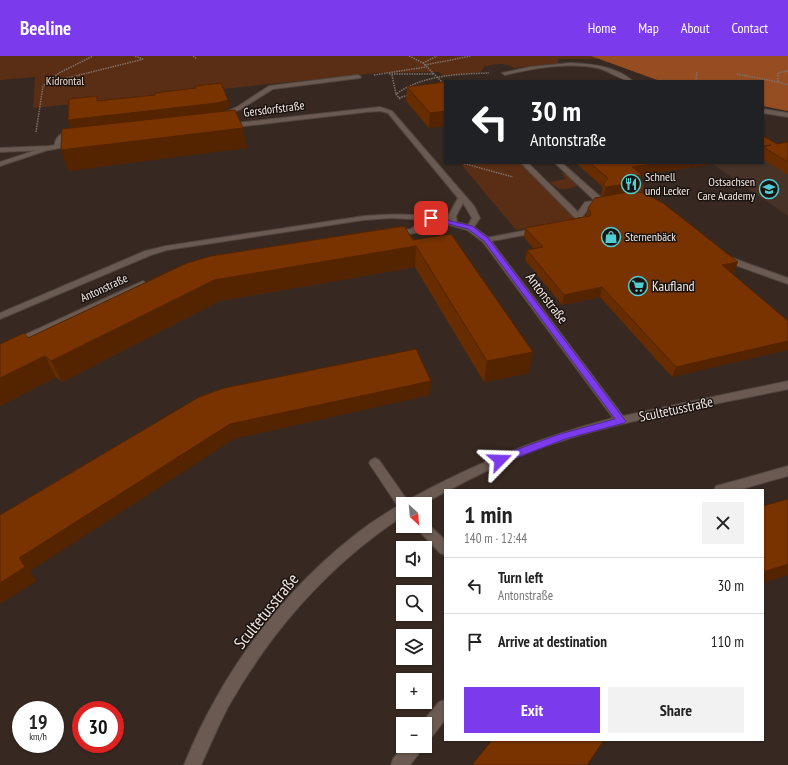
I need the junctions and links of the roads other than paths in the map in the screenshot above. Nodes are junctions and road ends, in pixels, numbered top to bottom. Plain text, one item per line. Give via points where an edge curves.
1 (505, 73) road end
2 (358, 77) dead end
3 (628, 80) edge
4 (764, 110) edge
5 (788, 115) edge
6 (212, 116) edge
7 (223, 127) edge
8 (81, 130) edge
9 (80, 144) edge
10 (57, 147) junction
11 (48, 148) junction
12 (0, 150) edge
13 (0, 164) edge
14 (525, 164) edge
15 (559, 164) edge
16 (462, 198) junction
17 (616, 199) edge
18 (601, 202) junction
19 (431, 218) junction
20 (453, 224) junction
21 (470, 228) junction
22 (546, 229) edge
23 (381, 236) edge
24 (486, 240) junction
25 (719, 254) edge
26 (788, 280) edge
27 (148, 282) edge
28 (0, 316) edge
29 (0, 350) edge
30 (788, 385) edge
31 (621, 421) junction
32 (375, 462) dead end
33 (788, 471) edge
34 (724, 489) edge
35 (398, 497) edge
36 (425, 497) edge
37 (396, 514) edge
38 (430, 533) edge
39 (444, 548) edge
40 (444, 709) edge
41 (432, 724) edge
42 (408, 753) edge
43 (192, 765) edge
44 (398, 765) edge

1 - 3 street via 586,65 609,69
2 - 6 street via 271,87 239,108
4 - 5 street
7 - 16 street, Gersdorfstraße via 380,109 390,112
8 - 10 street via 62,135
9 - 10 street
10 - 11 street
11 - 12 street
11 - 13 street
14 - 18 street via 577,220 588,204
15 - 18 street
16 - 20 street via 452,216
16 - 21 street, Gersdorfstraße via 476,218
17 - 18 street
19 - 20 street, Antonstraße
19 - 23 street via 413,231
19 - 28 street, Antonstraße via 364,218 166,248 148,253
20 - 21 street, Antonstraße
21 - 24 street, Antonstraße
22 - 24 street
24 - 31 street, Antonstraße
25 - 26 street via 725,259
27 - 29 street, Antonstraße
30 - 31 street, Scultetusstraße
31 - 36 street, Scultetusstraße via 563,436 512,455 476,470
32 - 35 street
33 - 34 street
37 - 43 street, Scultetusstraße via 327,567 294,601 258,646 226,695
38 - 39 street
40 - 41 street
42 - 44 street

